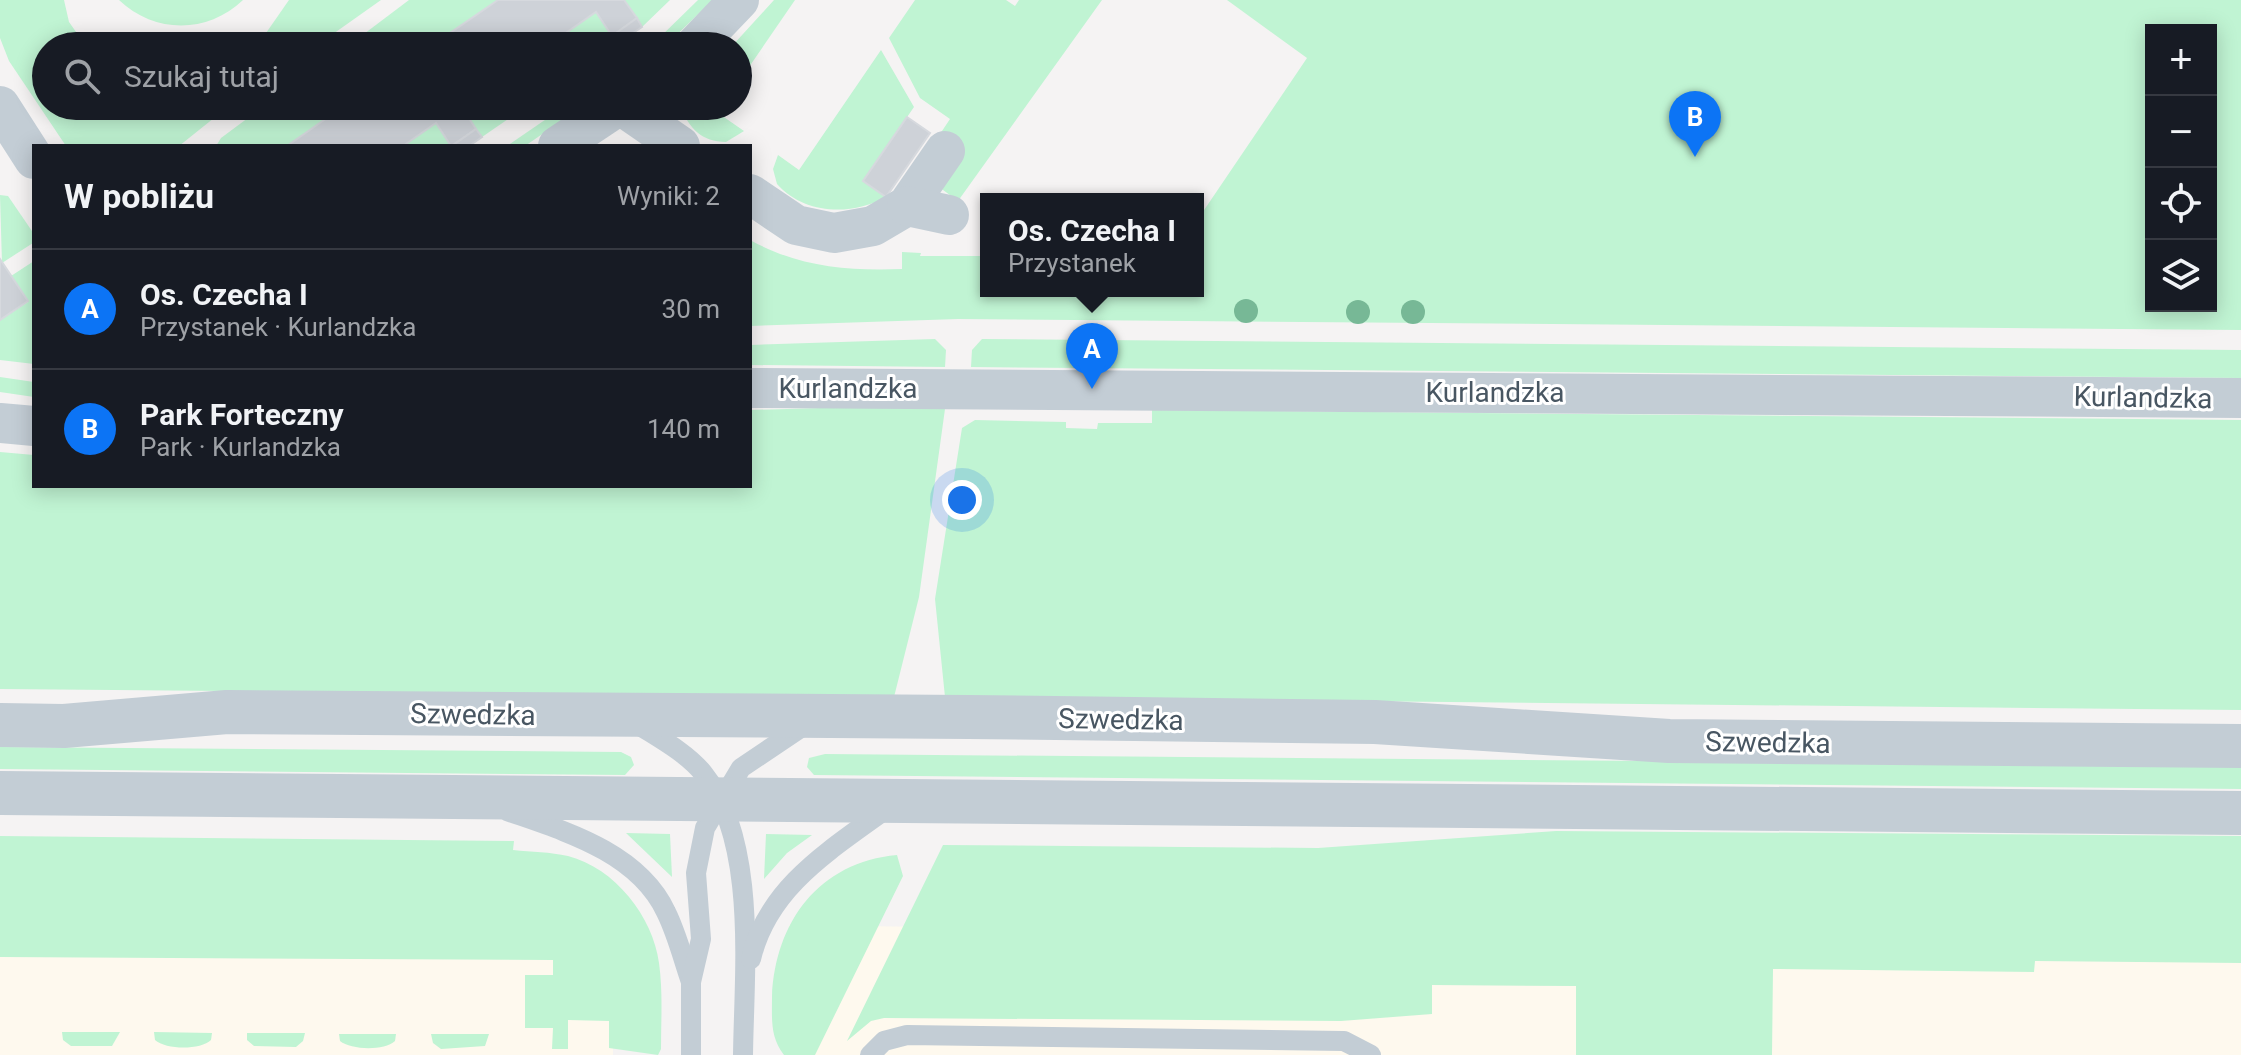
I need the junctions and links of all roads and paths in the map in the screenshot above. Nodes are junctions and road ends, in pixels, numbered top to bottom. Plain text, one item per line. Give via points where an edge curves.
1 (739, 0) edge
2 (708, 32) edge
3 (0, 106) edge
4 (598, 120) edge
5 (641, 120) edge
6 (561, 144) edge
7 (677, 144) edge
8 (945, 151) dead end
9 (32, 156) edge
10 (752, 195) edge
11 (907, 206) junction
12 (949, 215) dead end
13 (752, 388) edge
14 (2241, 398) edge
15 (0, 423) edge
16 (32, 426) edge
17 (625, 715) junction
18 (819, 715) junction
19 (0, 725) edge
20 (2241, 746) edge
21 (0, 793) edge
22 (460, 798) junction
23 (720, 799) junction
24 (895, 802) junction
25 (2241, 813) edge
26 (691, 982) junction
27 (745, 986) junction
28 (691, 1055) edge
29 (743, 1055) edge
30 (870, 1055) edge
31 (1371, 1055) edge

1 - 2 street
3 - 9 street
4 - 6 street
5 - 7 street
8 - 11 street
10 - 11 street via 796,225 834,233 873,226
11 - 12 street
13 - 14 street, Kurlandzka
15 - 16 street
17 - 18 street, Szwedzka
17 - 19 street, Szwedzka via 227,712 64,726
17 - 23 lane via 702,771
18 - 20 street, Szwedzka via 1375,722 1669,741
18 - 23 lane via 741,768
21 - 22 street
22 - 23 street
22 - 26 lane via 553,827 607,852 639,876 665,909
23 - 24 street
23 - 26 lane via 699,847 701,939
23 - 27 lane via 740,876
24 - 25 street
24 - 27 lane via 798,875 770,911 754,945
26 - 28 lane
27 - 29 lane
30 - 31 lane via 884,1041 907,1035 1344,1041

